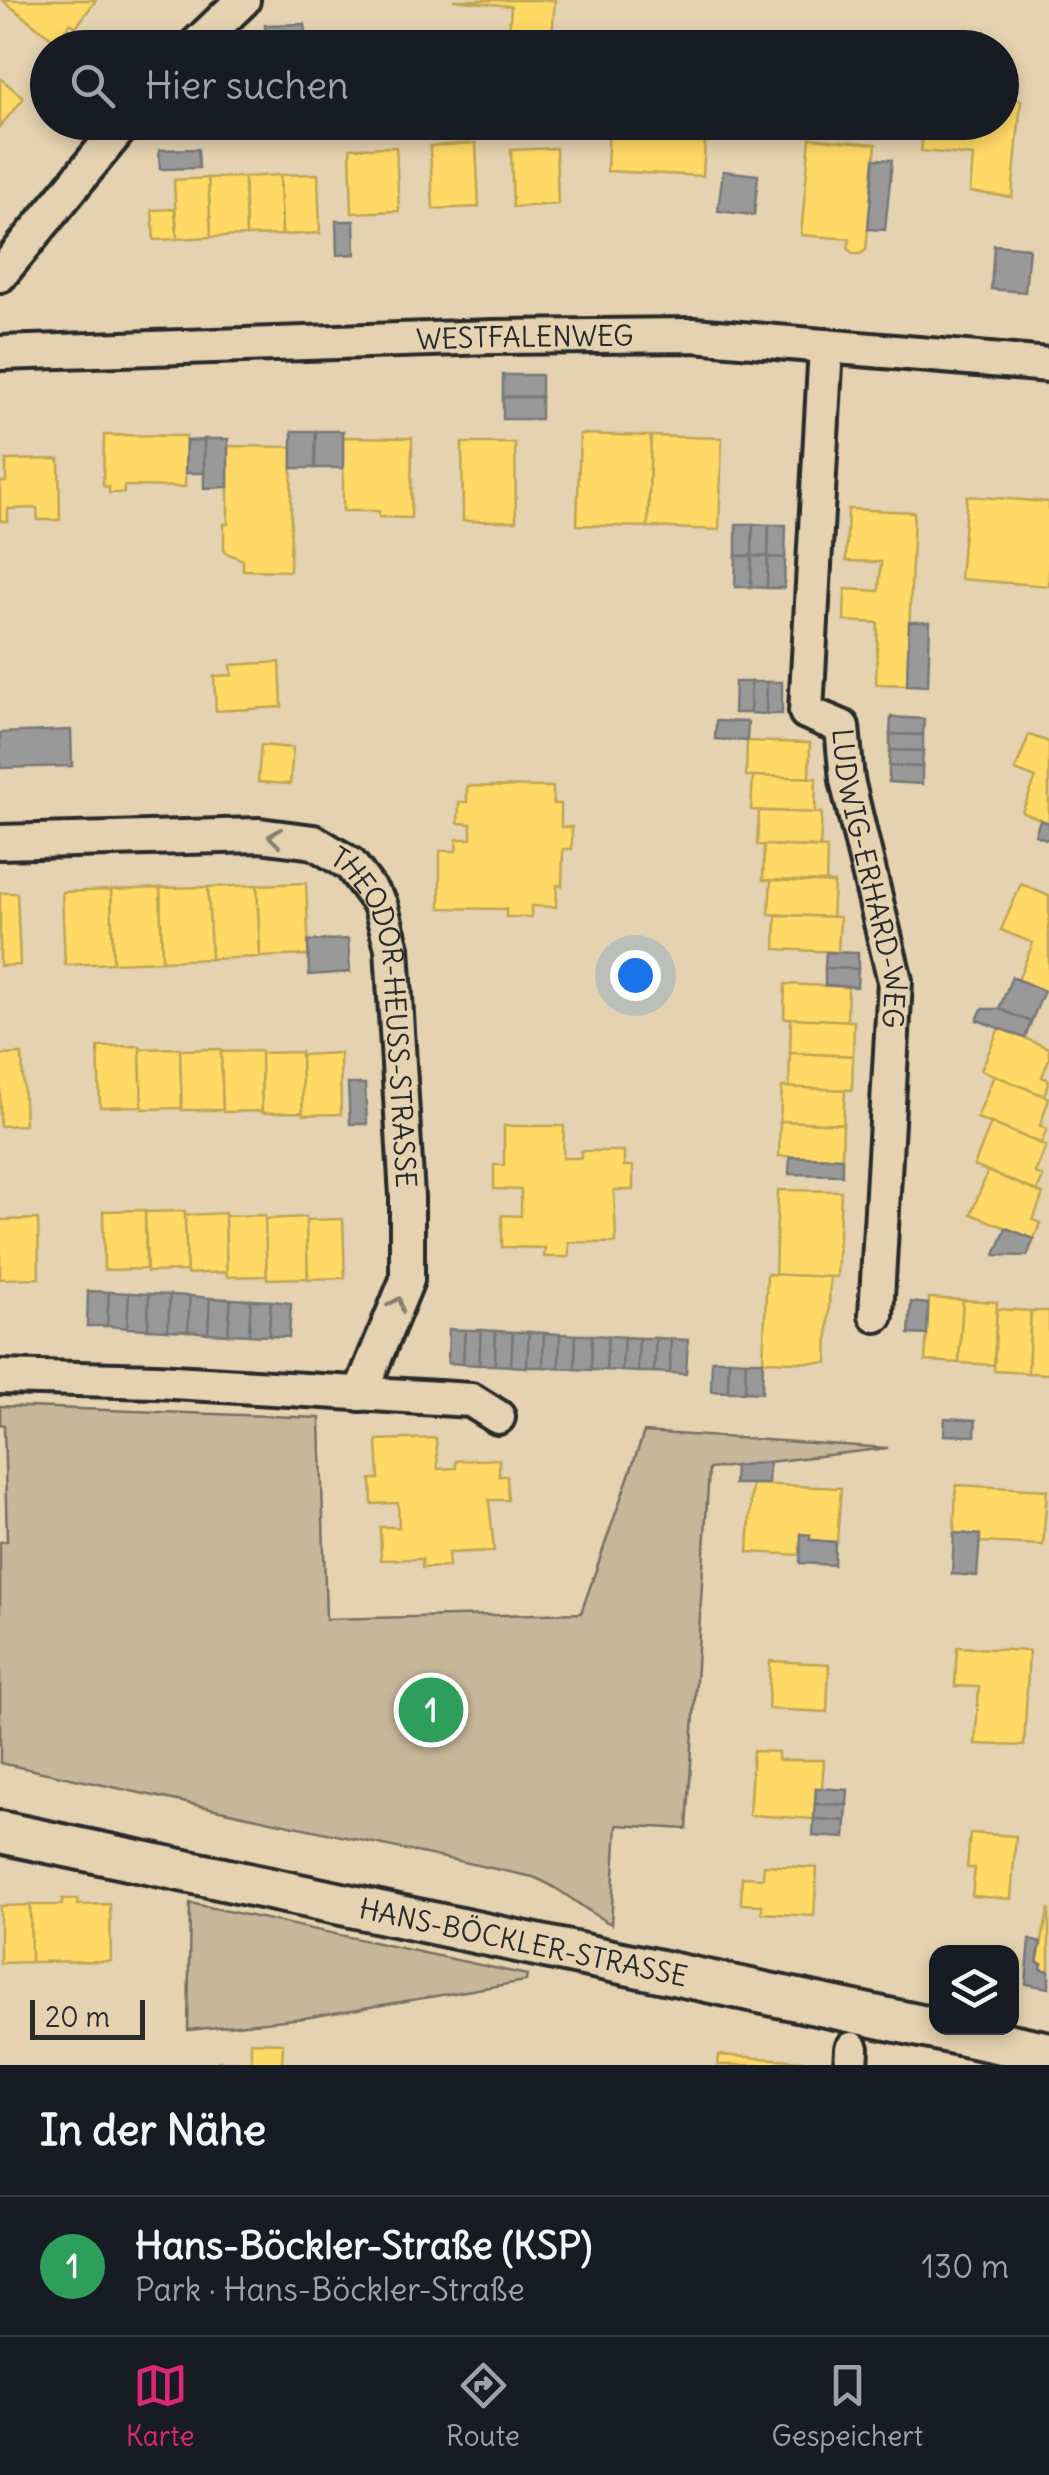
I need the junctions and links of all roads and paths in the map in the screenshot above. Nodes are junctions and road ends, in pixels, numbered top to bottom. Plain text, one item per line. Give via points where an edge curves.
1 (244, 0) edge
2 (212, 30) edge
3 (109, 140) edge
4 (0, 275) edge
5 (826, 346) junction
6 (0, 353) edge
7 (1049, 365) edge
8 (0, 842) edge
9 (876, 1315) dead end
10 (0, 1377) edge
11 (360, 1394) junction
12 (498, 1417) dead end
13 (0, 1832) edge
14 (1049, 2053) edge

1 - 2 street
3 - 4 street
5 - 6 street, WESTFALENWEG via 694,335
5 - 7 street, WESTFALENWEG
5 - 9 street, LUDWIG-ERHARD-WEG via 806,712 842,728 847,780 895,981
11 -> 8 street, THEODOR-HEUSS-STRASSE via 407,1280 392,948 380,904 350,864 314,842 259,835
10 - 11 street
11 - 12 street via 471,1400
13 - 14 street, HANS-BÖCKLER-STRASSE

